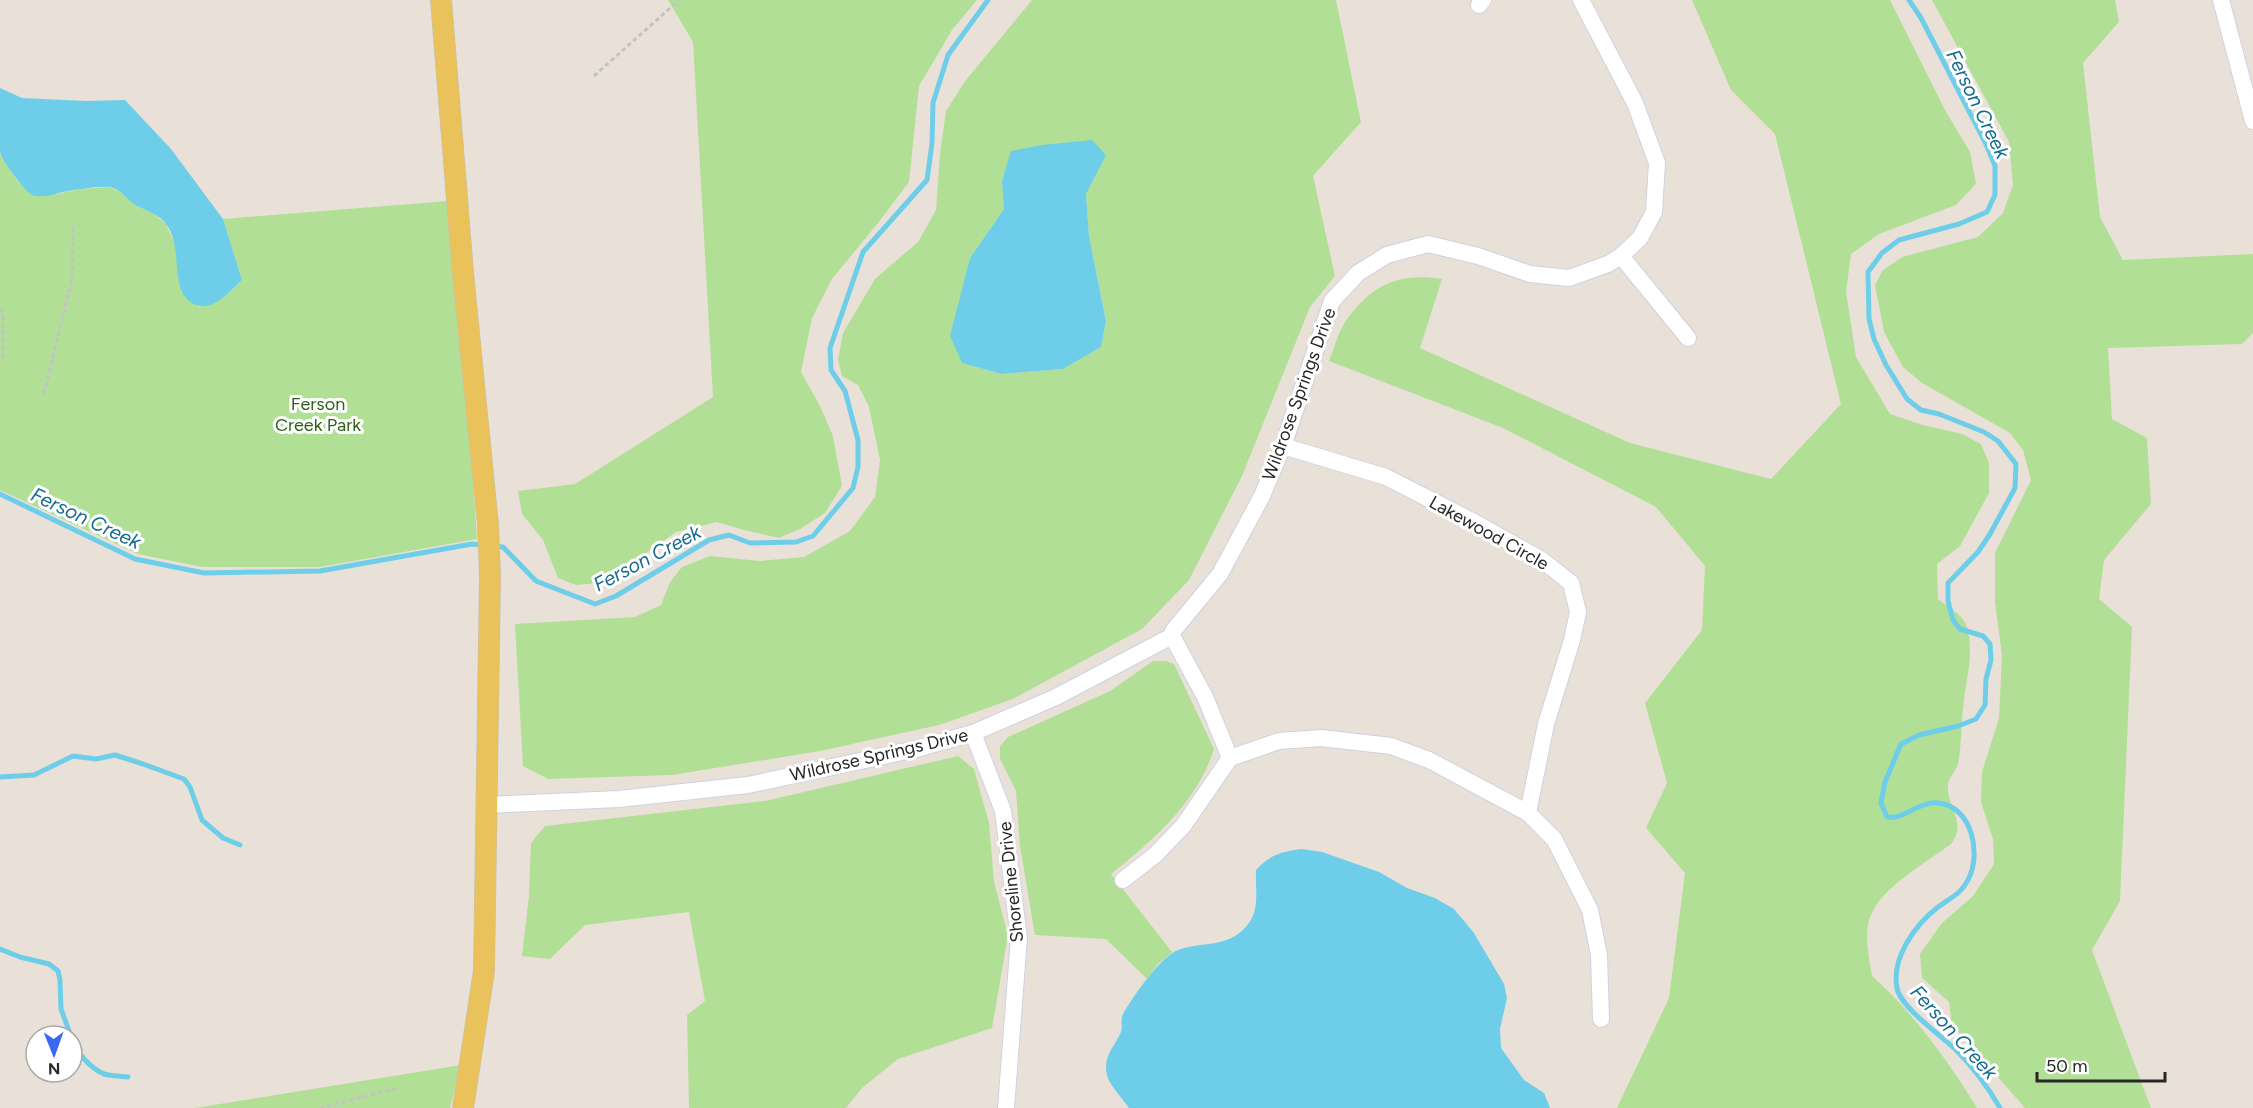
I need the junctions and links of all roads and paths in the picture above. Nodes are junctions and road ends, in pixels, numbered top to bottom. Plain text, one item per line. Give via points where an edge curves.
1 (441, 0) edge
2 (679, 0) edge
3 (1581, 0) edge
4 (2221, 0) edge
5 (594, 76) dead end
6 (2253, 121) edge
7 (73, 223) dead end
8 (1621, 256) junction
9 (0, 309) edge
10 (1688, 338) dead end
11 (3, 362) dead end
12 (45, 394) dead end
13 (1283, 446) junction
14 (1172, 636) junction
15 (973, 733) junction
16 (1230, 758) junction
17 (487, 805) junction
18 (1528, 813) junction
19 (1123, 880) dead end
20 (1601, 1019) dead end
21 (398, 1088) dead end
22 (320, 1108) edge
23 (463, 1108) edge
24 (1006, 1108) edge

1 - 17 main road via 488,525
2 - 5 path
3 - 8 street, Wildrose Springs Drive via 1635,103 1656,163 1654,212 1640,238
4 - 6 street
7 - 12 path via 72,278
8 - 10 street
8 - 13 street, Wildrose Springs Drive via 1569,278 1530,274 1428,244 1387,255 1358,273 1332,301
9 - 11 path
13 - 14 street, Wildrose Springs Drive via 1262,496 1220,574
13 - 18 street, Lakewood Circle via 1386,477 1542,560 1571,583 1578,612 1546,724
14 - 15 street, Wildrose Springs Drive via 1056,697
14 - 16 street via 1205,697
15 - 17 street, Wildrose Springs Drive via 748,785 620,799
15 - 24 street, Shoreline Drive via 1003,811 1019,938
16 - 18 street via 1279,741 1321,738 1391,746 1429,760
16 - 19 street via 1183,826
17 - 23 main road via 484,971
18 - 20 street via 1554,839 1590,910 1599,955
21 - 22 path

